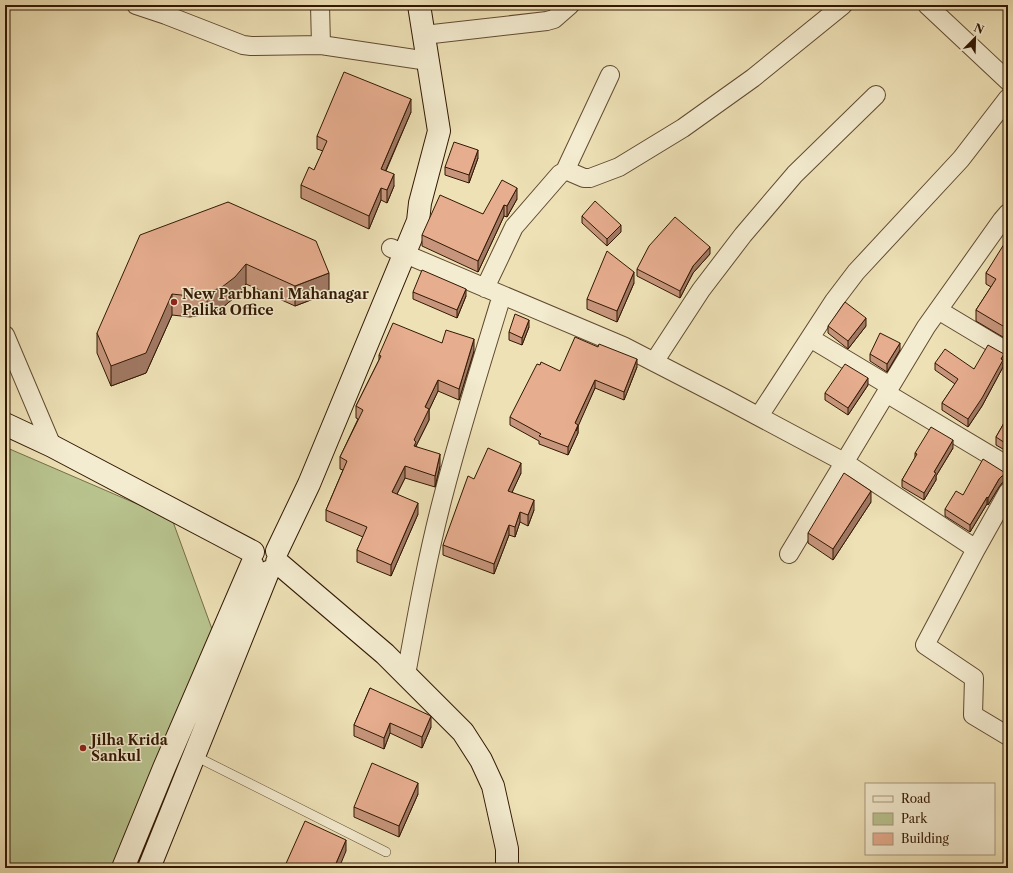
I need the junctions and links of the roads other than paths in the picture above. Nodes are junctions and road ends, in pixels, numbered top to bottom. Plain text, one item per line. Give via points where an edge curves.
1 (136, 5) edge
2 (320, 5) edge
3 (419, 5) edge
4 (570, 5) edge
5 (843, 5) edge
6 (927, 5) edge
7 (424, 36) junction
8 (321, 45) junction
9 (428, 61) junction
10 (610, 75) dead end
11 (1008, 81) edge
12 (876, 95) dead end
13 (1008, 98) edge
14 (565, 172) junction
15 (1006, 219) edge
16 (398, 251) junction
17 (485, 288) junction
18 (502, 295) junction
19 (938, 310) junction
20 (5, 335) edge
21 (810, 338) junction
22 (1008, 352) edge
23 (654, 362) junction
24 (888, 389) junction
25 (759, 416) junction
26 (5, 424) edge
27 (52, 446) junction
28 (844, 462) junction
29 (1008, 466) edge
30 (1008, 492) edge
31 (976, 549) junction
32 (789, 554) dead end
33 (266, 558) junction
34 (406, 675) junction
35 (1008, 736) edge
36 (194, 756) junction
37 (386, 852) dead end
38 (124, 868) edge
39 (149, 868) edge
40 (507, 868) edge

1 - 8 street via 243,45
2 - 8 street
3 - 7 street
4 - 7 street via 554,19 547,21
5 - 14 street via 753,78 683,128 620,167 590,178
6 - 11 street
7 - 9 street
8 - 9 street
9 - 16 street via 439,131 420,203 405,218
10 - 14 street
12 - 23 street via 795,174 743,234 701,290
13 - 21 street via 961,159 856,272
14 - 17 street via 560,174 514,227
15 - 19 street
16 - 17 street
16 - 33 street
17 - 18 street
18 - 23 street via 623,346
18 - 34 street via 444,494 424,577
19 - 22 street
19 - 24 street
20 - 27 street
21 - 24 street
21 - 25 street
23 - 25 street
24 - 28 street
24 - 29 street
25 - 28 street
26 - 27 street
27 - 33 street
28 - 31 street
28 - 32 street
30 - 31 street
31 - 35 street via 925,645 974,678 973,715
33 - 34 street via 385,654
33 - 36 street
33 - 38 street via 164,768
34 - 40 street via 463,732 481,760 493,786 507,849
36 - 37 lane
36 - 39 street

